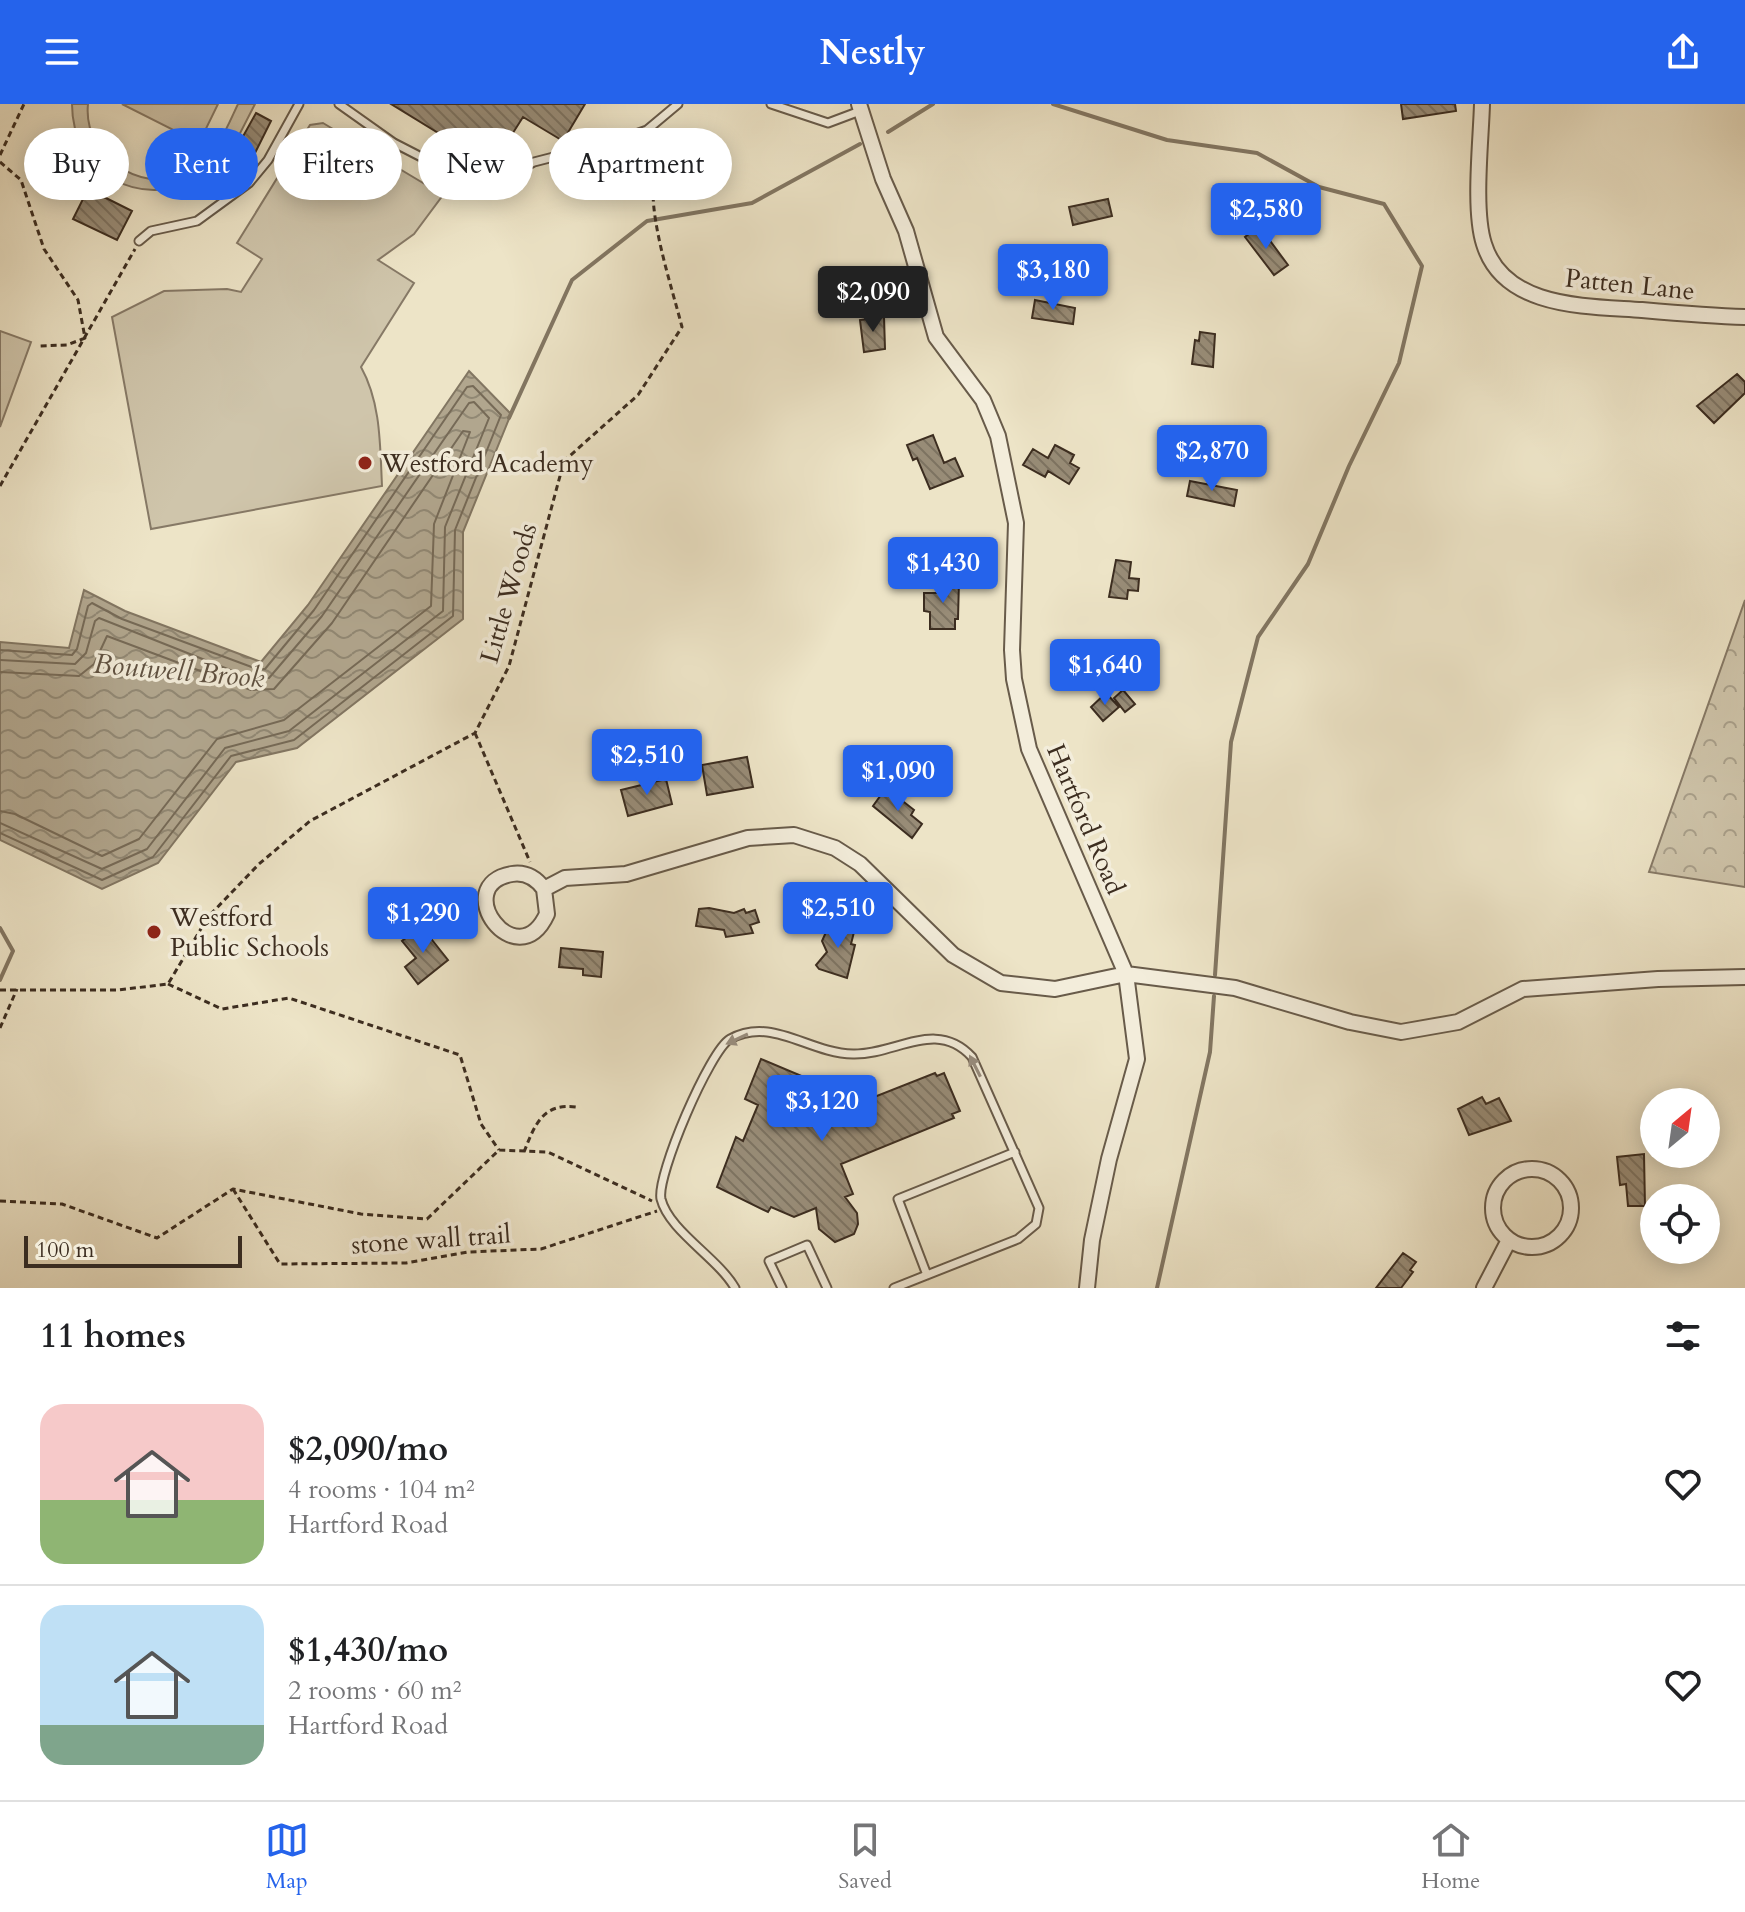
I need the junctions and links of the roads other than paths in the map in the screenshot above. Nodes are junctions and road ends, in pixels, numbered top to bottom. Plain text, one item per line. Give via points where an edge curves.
1 (299, 104) edge
2 (339, 104) edge
3 (678, 104) edge
4 (771, 104) edge
5 (1482, 104) edge
6 (782, 106) edge
7 (860, 107) edge
8 (139, 241) road end
9 (1745, 317) edge
10 (542, 886) junction
11 (1126, 974) junction
12 (1745, 977) edge
13 (1015, 1152) junction
14 (1509, 1240) junction
15 (927, 1275) junction
16 (735, 1288) edge
17 (782, 1288) edge
18 (827, 1288) edge
19 (894, 1288) edge
20 (1087, 1288) edge
21 (1484, 1288) edge

1 - 8 lane via 249,183 197,221 151,231
2 - 3 lane via 394,143 466,180 503,179 534,162 647,130
4 - 6 lane
5 - 9 street, Patten Lane via 1480,227 1489,255 1508,279 1529,293 1567,304
6 - 7 lane via 828,123
7 - 11 street, Hartford Road via 906,231 936,337 983,400 998,436 1016,523 1012,650 1029,749
10 - 10 street via 547,914 534,931 508,934 491,922 487,896 498,880 516,873
10 - 11 street via 565,878 626,874 748,838 794,835 835,848 860,864 953,955 1001,983 1055,989
11 - 12 street via 1235,988 1401,1032 1458,1022 1523,989
11 - 20 street, Hartford Road via 1137,1059 1106,1173
13 - 15 lane via 1039,1208 1036,1224 1018,1239
13 - 15 lane via 898,1199
13 -> 16 lane via 972,1057 947,1039 910,1040 888,1050 856,1054 817,1049 765,1029 729,1039 713,1057 663,1175 661,1199
14 - 14 street via 1541,1246 1566,1227 1571,1203 1554,1175 1523,1169 1497,1188 1494,1220
14 - 21 street
15 - 19 lane
17 - 18 lane via 769,1261 807,1245

